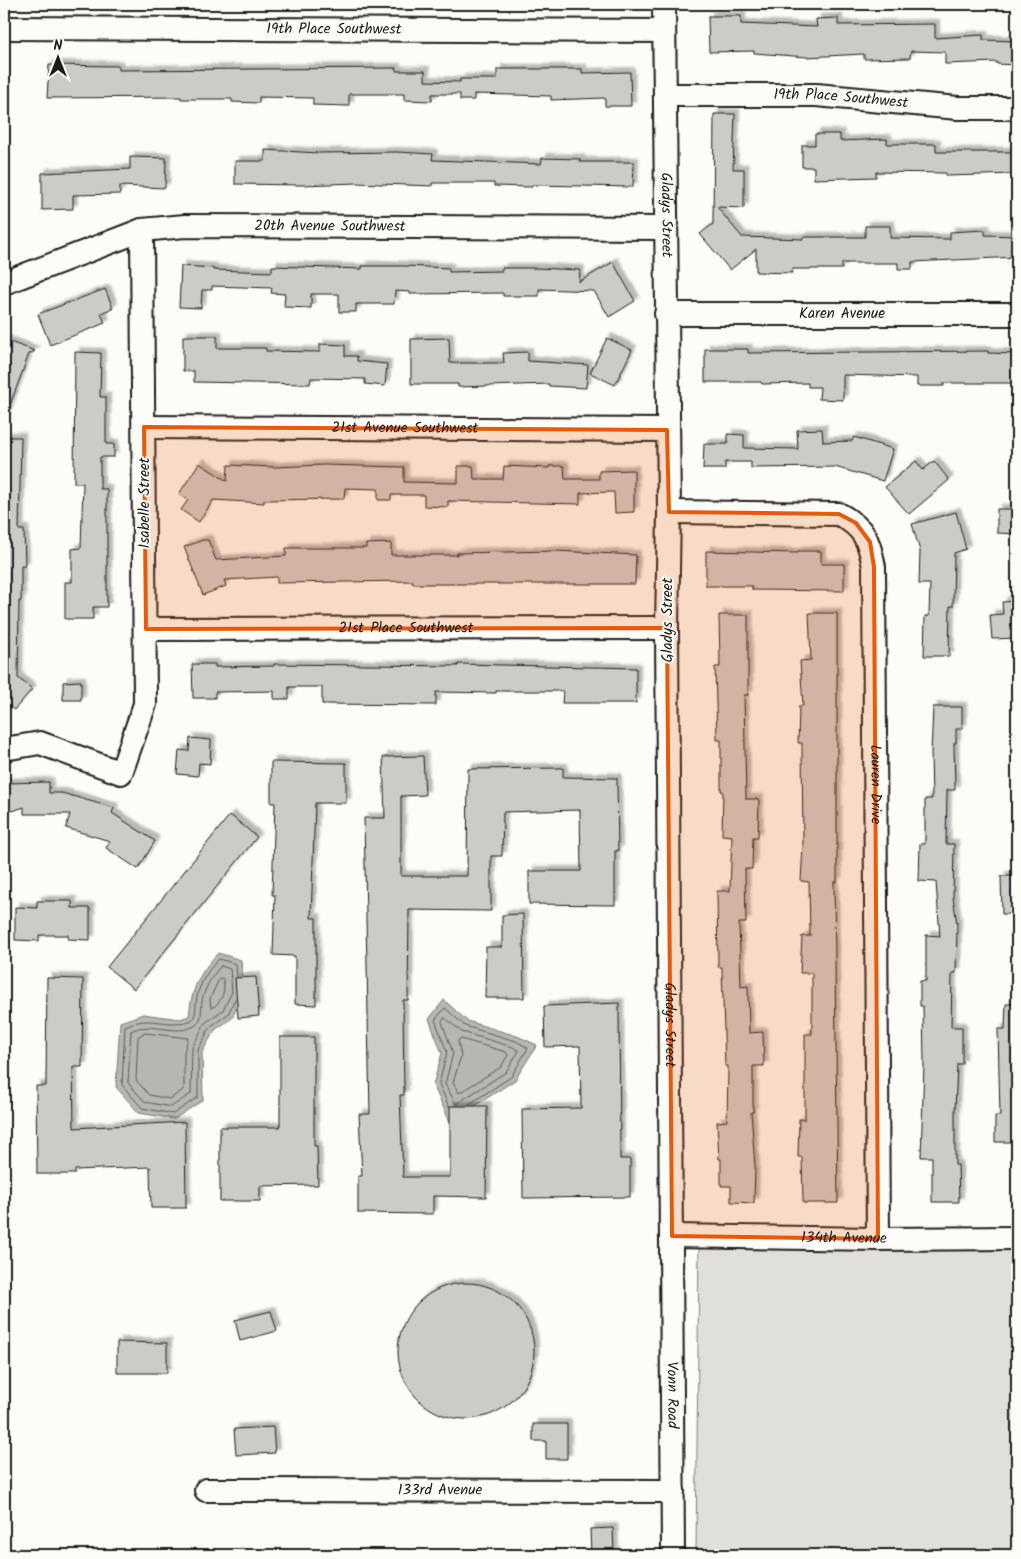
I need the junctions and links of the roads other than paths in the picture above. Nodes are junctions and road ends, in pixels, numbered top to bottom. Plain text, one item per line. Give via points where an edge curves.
1 (664, 4) edge
2 (4, 28) edge
3 (664, 31) junction
4 (665, 95) junction
5 (1017, 108) edge
6 (666, 228) junction
7 (142, 230) junction
8 (4, 283) edge
9 (666, 314) junction
10 (1017, 314) edge
11 (144, 427) junction
12 (667, 430) junction
13 (669, 512) junction
14 (146, 628) junction
15 (667, 628) junction
16 (4, 749) edge
17 (672, 1236) junction
18 (1017, 1238) edge
19 (878, 1239) junction
20 (206, 1490) dead end
21 (673, 1491) junction
22 (674, 1555) edge

1 - 3 street, Gladys Street
2 - 3 street, 19th Place Southwest
3 - 4 street, Gladys Street
4 - 5 street, 19th Place Southwest via 816,95 958,108
4 - 6 street, Gladys Street
6 - 7 street, 20th Avenue Southwest via 185,226
6 - 9 street, Gladys Street
7 - 8 street, 20th Avenue Southwest
7 - 11 street, Isabelle Street
9 - 10 street, Karen Avenue
9 - 12 street, Gladys Street
11 - 12 street, 21st Avenue Southwest
11 - 14 street, Isabelle Street
12 - 13 street, Gladys Street
13 - 15 street, Gladys Street
13 - 19 street, Lauren Drive via 839,514 856,524 870,542 874,567
14 - 15 street, 21st Place Southwest
14 - 16 street, Isabelle Street via 144,704 122,773 40,743
15 - 17 street, Gladys Street
17 - 19 street, 134th Avenue
17 - 21 street, Vonn Road
18 - 19 street, 134th Avenue
20 - 21 street, 133rd Avenue
21 - 22 street, Vonn Road

